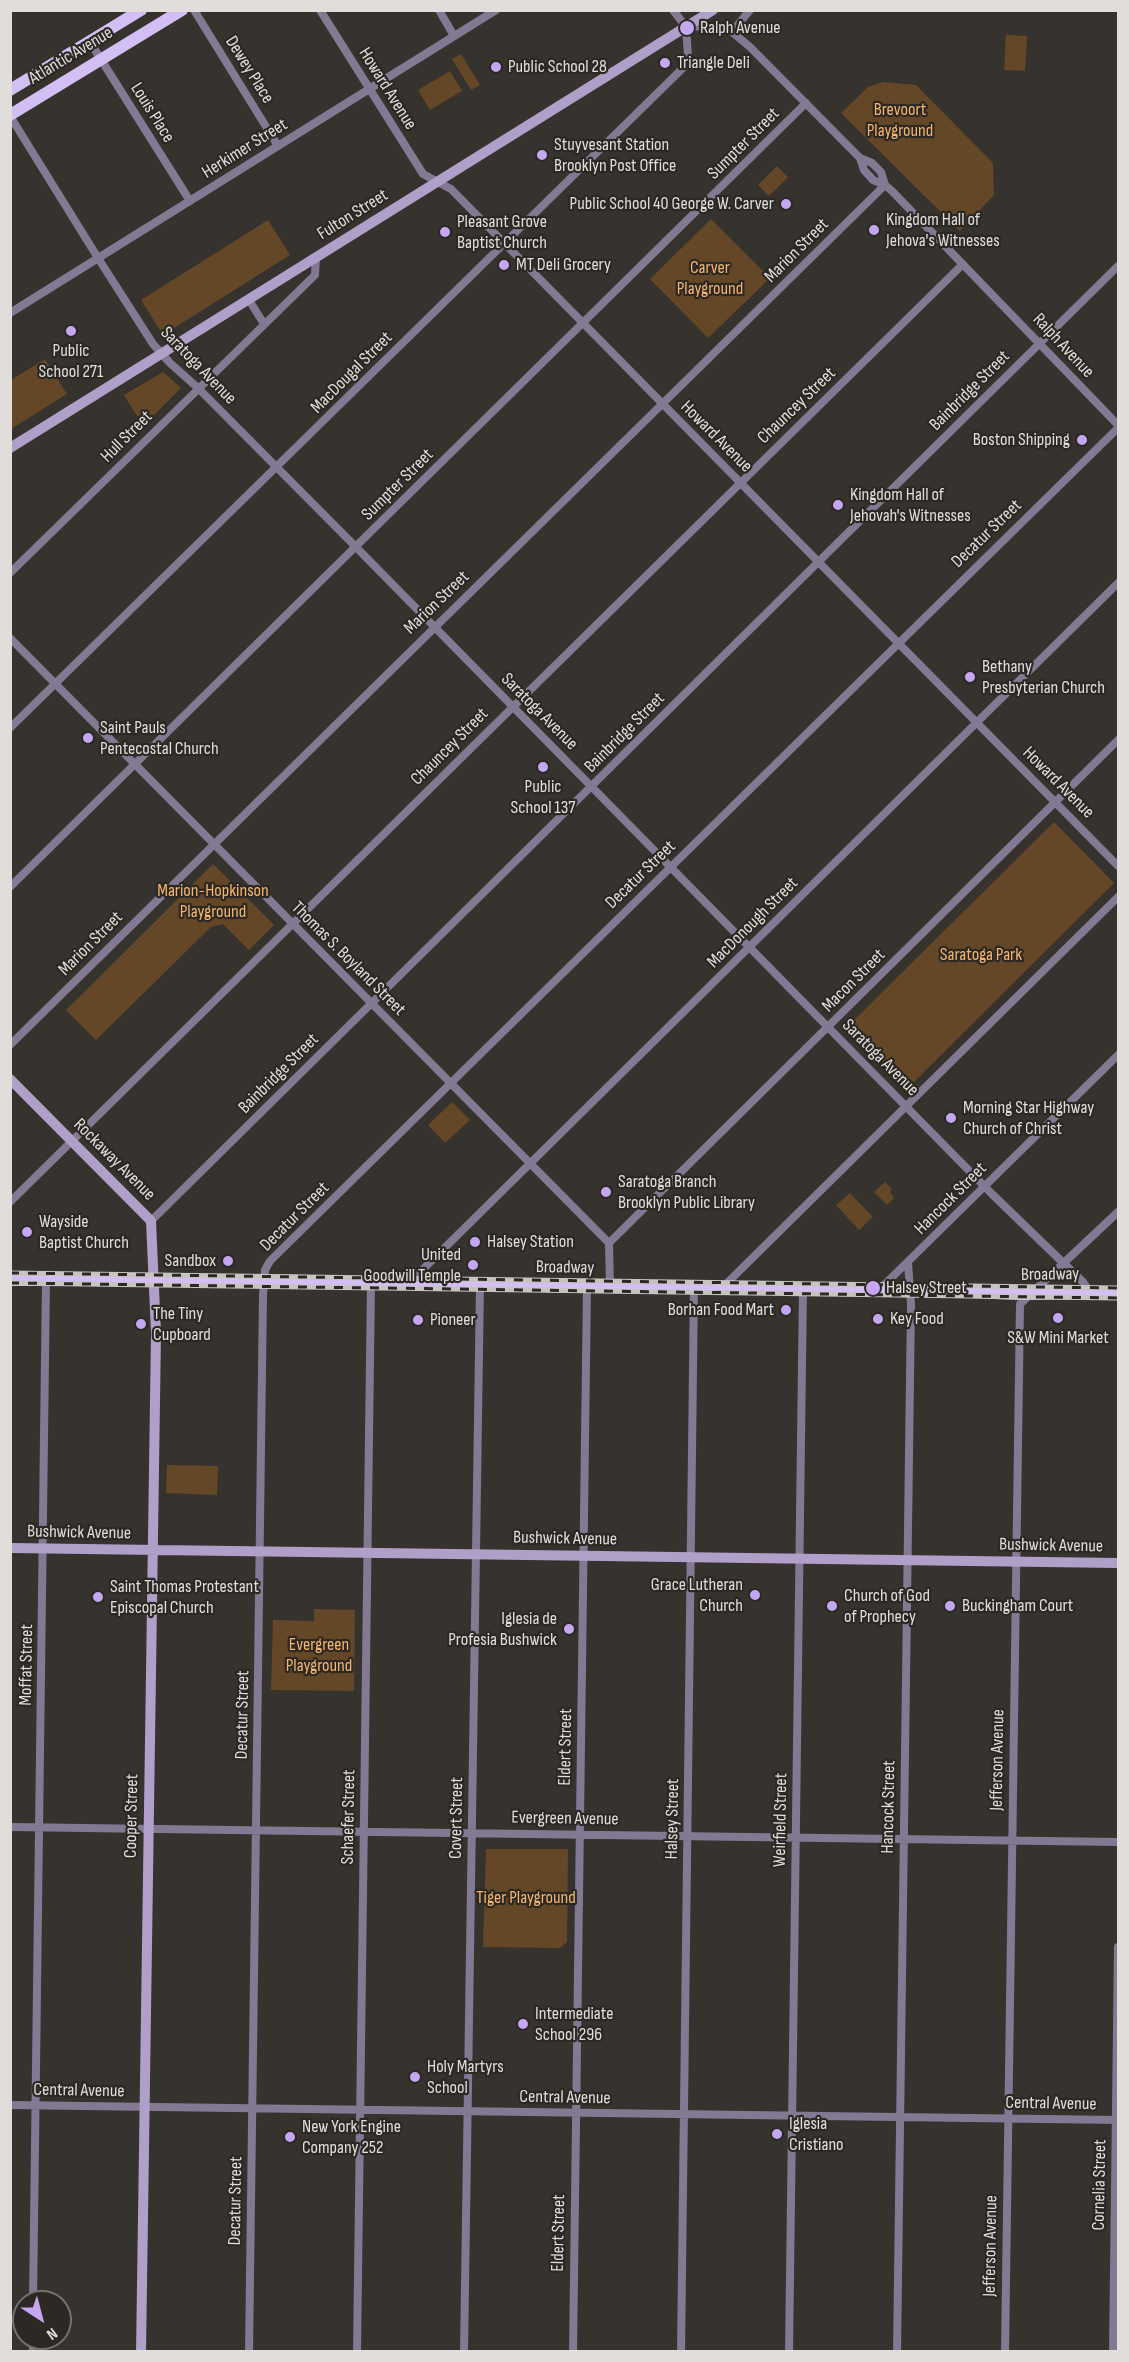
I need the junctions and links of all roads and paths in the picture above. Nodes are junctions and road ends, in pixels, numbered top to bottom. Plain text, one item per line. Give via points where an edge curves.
1 (141, 10) edge
2 (182, 10) edge
3 (194, 10) edge
4 (320, 10) edge
5 (439, 10) edge
6 (496, 10) edge
7 (673, 10) edge
8 (712, 10) edge
9 (750, 10) edge
10 (686, 27) junction
11 (732, 32) junction
12 (454, 36) junction
13 (90, 42) junction
14 (100, 59) junction
15 (10, 90) edge
16 (369, 90) junction
17 (806, 103) junction
18 (10, 116) edge
19 (278, 146) junction
20 (437, 182) junction
21 (885, 184) junction
22 (190, 201) junction
23 (505, 243) junction
24 (98, 258) junction
25 (316, 258) junction
26 (963, 264) junction
27 (1119, 266) edge
28 (249, 300) junction
29 (10, 313) edge
30 (583, 323) junction
31 (264, 324) junction
32 (1040, 343) junction
33 (162, 354) junction
34 (198, 388) junction
35 (663, 404) junction
36 (1119, 426) edge
37 (10, 448) edge
38 (277, 468) junction
39 (740, 483) junction
40 (356, 547) junction
41 (819, 563) junction
42 (10, 573) edge
43 (1119, 583) edge
44 (434, 627) junction
45 (10, 638) edge
46 (897, 643) junction
47 (56, 684) junction
48 (513, 707) junction
49 (977, 723) junction
50 (10, 729) edge
51 (1119, 740) edge
52 (135, 765) junction
53 (591, 787) junction
54 (1056, 803) junction
55 (214, 844) junction
56 (1119, 866) edge
57 (670, 867) junction
58 (10, 887) edge
59 (1119, 897) edge
60 (292, 924) junction
61 (750, 947) junction
62 (371, 1004) junction
63 (828, 1027) junction
64 (10, 1045) edge
65 (1119, 1055) edge
66 (10, 1078) edge
67 (450, 1084) junction
68 (908, 1107) junction
69 (72, 1141) junction
70 (529, 1165) junction
71 (985, 1186) junction
72 (10, 1203) edge
73 (1119, 1212) edge
74 (151, 1221) junction
75 (609, 1243) junction
76 (908, 1263) junction
77 (1065, 1264) junction
78 (10, 1280) edge
79 (263, 1280) junction
80 (46, 1281) junction
81 (154, 1281) junction
82 (371, 1283) junction
83 (409, 1283) junction
84 (480, 1285) junction
85 (587, 1287) junction
86 (610, 1287) junction
87 (694, 1287) junction
88 (722, 1288) junction
89 (803, 1288) junction
90 (909, 1289) junction
91 (879, 1290) junction
92 (1031, 1293) junction
93 (1090, 1293) junction
94 (1119, 1293) edge
95 (10, 1548) edge
96 (44, 1549) junction
97 (151, 1550) junction
98 (260, 1552) junction
99 (368, 1553) junction
100 (476, 1554) junction
101 (584, 1556) junction
102 (692, 1557) junction
103 (800, 1559) junction
104 (908, 1561) junction
105 (1016, 1562) junction
106 (1119, 1563) edge
107 (10, 1827) edge
108 (40, 1827) junction
109 (148, 1829) junction
110 (256, 1830) junction
111 (364, 1832) junction
112 (472, 1833) junction
113 (580, 1834) junction
114 (688, 1836) junction
115 (796, 1837) junction
116 (904, 1839) junction
117 (1012, 1840) junction
118 (1119, 1842) edge
119 (1119, 1947) edge
120 (10, 2105) edge
121 (36, 2105) junction
122 (144, 2108) junction
123 (252, 2109) junction
124 (360, 2110) junction
125 (468, 2111) junction
126 (576, 2113) junction
127 (684, 2114) junction
128 (792, 2116) junction
129 (900, 2117) junction
130 (1008, 2119) junction
131 (1117, 2120) edge
132 (33, 2290) edge
133 (141, 2352) edge
134 (249, 2352) edge
135 (357, 2352) edge
136 (464, 2352) edge
137 (573, 2352) edge
138 (681, 2352) edge
139 (789, 2352) edge
140 (897, 2352) edge
141 (1005, 2352) edge
142 (1113, 2352) edge

1 - 13 main road, Atlantic Avenue
2 - 14 main road, Atlantic Avenue
3 - 19 street, Dewey Place
4 - 16 street, Howard Avenue
5 - 12 street
6 - 12 street, Herkimer Street
7 - 10 street
8 - 10 main road, Fulton Street
9 - 11 street
10 - 11 street, Ralph Avenue via 710,26
10 - 20 main road, Fulton Street
10 - 23 street, MacDougal Street via 685,66
11 - 17 street, Ralph Avenue
12 - 16 street, Herkimer Street
13 - 14 street, Louis Place
13 - 15 main road, Atlantic Avenue
14 - 18 main road, Atlantic Avenue
14 - 22 street, Louis Place
16 - 19 street, Herkimer Street
16 - 20 street, Howard Avenue via 423,174
17 - 21 street, Ralph Avenue via 860,158 881,172
17 - 30 street, Sumpter Street
18 - 24 street, Saratoga Avenue
19 - 22 street, Herkimer Street
20 - 23 street, Howard Avenue via 451,189
20 - 25 main road, Fulton Street
21 - 26 street, Ralph Avenue
21 - 35 street, Marion Street
22 - 24 street, Herkimer Street
23 - 30 street, Howard Avenue
23 - 38 street, MacDougal Street
24 - 29 street, Herkimer Street
24 - 33 street, Saratoga Avenue
25 - 28 main road, Fulton Street
25 - 31 street, Hull Street via 315,275
26 - 32 street, Ralph Avenue
26 - 39 street, Chauncey Street
27 - 32 street, Bainbridge Street
28 - 31 street
28 - 33 main road, Fulton Street
30 - 35 street, Howard Avenue
30 - 40 street, Sumpter Street
31 - 34 street, Hull Street
32 - 36 street, Ralph Avenue
32 - 41 street, Bainbridge Street
33 - 34 street, Saratoga Avenue
33 - 37 main road, Fulton Street
34 - 38 street, Saratoga Avenue
34 - 42 street, Hull Street
35 - 39 street, Howard Avenue
35 - 44 street, Marion Street
36 - 46 street, Decatur Street
38 - 40 street, Saratoga Avenue
38 - 47 street, MacDougal Street
39 - 41 street, Howard Avenue
39 - 48 street, Chauncey Street
40 - 44 street, Saratoga Avenue
40 - 52 street, Sumpter Street
41 - 46 street, Howard Avenue
41 - 53 street, Bainbridge Street
43 - 49 street, MacDonough Street
44 - 48 street, Saratoga Avenue
44 - 55 street, Marion Street
45 - 47 street, Thomas S. Boyland Street
46 - 49 street, Howard Avenue
46 - 57 street, Decatur Street
47 - 50 street, MacDougal Street
47 - 52 street, Thomas S. Boyland Street
48 - 53 street, Saratoga Avenue
48 - 60 street, Chauncey Street
49 - 54 street, Howard Avenue
49 - 61 street, MacDonough Street
51 - 54 street, Macon Street
52 - 55 street, Thomas S. Boyland Street
52 - 58 street, Sumpter Street
53 - 57 street, Saratoga Avenue
53 - 62 street, Bainbridge Street
54 - 56 street, Howard Avenue
54 - 63 street, Macon Street
55 - 60 street, Thomas S. Boyland Street
55 - 64 street, Marion Street
57 - 61 street, Saratoga Avenue
57 - 67 street, Decatur Street
59 - 68 street
60 - 62 street, Thomas S. Boyland Street
60 - 69 street, Chauncey Street
61 - 63 street, Saratoga Avenue
61 - 70 street, MacDonough Street
62 - 67 street, Thomas S. Boyland Street
62 - 74 street, Bainbridge Street
63 - 68 street, Saratoga Avenue
63 - 75 street, Macon Street
65 - 71 street, Hancock Street
66 - 69 main road, Rockaway Avenue
67 - 70 street, Thomas S. Boyland Street
67 - 79 street, Decatur Street via 270,1261
68 - 71 street, Saratoga Avenue
68 - 88 street
69 - 72 street, Chauncey Street
69 - 74 main road, Rockaway Avenue
70 - 75 street, Thomas S. Boyland Street
70 - 83 street, MacDonough Street
71 - 76 street, Hancock Street
71 - 77 street, Saratoga Avenue
73 - 77 street, Jefferson Avenue
74 - 81 main road, Rockaway Avenue
75 - 86 street
76 - 90 street, Hancock Street
76 - 91 street, Hancock Street
77 - 92 street, Jefferson Avenue
77 - 93 street, Saratoga Avenue
78 - 80 main road, Broadway
79 - 81 main road, Broadway
79 - 82 main road, Broadway
79 - 98 street, Decatur Street
80 - 81 main road, Broadway
80 - 96 street, Moffat Street
81 - 97 main road, Cooper Street
82 - 83 main road, Broadway
82 - 99 street, Schaefer Street
83 - 84 main road, Broadway
84 - 85 main road, Broadway
84 - 100 street, Covert Street
85 - 86 main road, Broadway
85 - 101 street, Eldert Street
86 - 87 main road, Broadway
87 - 88 main road, Broadway
87 - 102 street, Halsey Street
88 - 89 main road, Broadway
89 - 91 main road, Broadway
89 - 103 street, Weirfield Street
90 - 91 main road, Broadway
90 - 92 main road, Broadway
90 - 104 street, Hancock Street
92 - 93 main road, Broadway
92 - 105 street, Jefferson Avenue via 1020,1304
93 - 94 main road, Broadway
95 - 96 main road, Bushwick Avenue
96 - 97 main road, Bushwick Avenue
96 - 108 street, Moffat Street
97 - 98 main road, Bushwick Avenue
97 - 109 main road, Cooper Street
98 - 99 main road, Bushwick Avenue
98 - 110 street, Decatur Street
99 - 100 main road, Bushwick Avenue
99 - 111 street, Schaefer Street
100 - 101 main road, Bushwick Avenue
100 - 112 street, Covert Street
101 - 102 main road, Bushwick Avenue
101 - 113 street, Eldert Street
102 - 103 main road, Bushwick Avenue
102 - 114 street, Halsey Street
103 - 104 main road, Bushwick Avenue
103 - 115 street, Weirfield Street
104 - 105 main road, Bushwick Avenue
104 - 116 street, Hancock Street
105 - 106 main road, Bushwick Avenue
105 - 117 street, Jefferson Avenue
107 - 108 street, Evergreen Avenue
108 - 109 street, Evergreen Avenue
108 - 121 street, Moffat Street
109 - 110 street, Evergreen Avenue
109 - 122 main road, Cooper Street
110 - 111 street, Evergreen Avenue
110 - 123 street, Decatur Street
111 - 112 street, Evergreen Avenue
111 - 124 street, Schaefer Street
112 - 113 street, Evergreen Avenue
112 - 125 street, Covert Street
113 - 114 street, Evergreen Avenue
113 - 126 street, Eldert Street
114 - 115 street, Evergreen Avenue
114 - 127 street, Halsey Street
115 - 116 street, Evergreen Avenue
115 - 128 street, Weirfield Street
116 - 117 street, Evergreen Avenue
116 - 129 street, Hancock Street
117 - 118 street, Evergreen Avenue
117 - 130 street, Jefferson Avenue
119 - 131 street, Cornelia Street
120 - 121 street, Central Avenue
121 - 122 street, Central Avenue
121 - 132 street, Moffat Street
122 - 123 street, Central Avenue
122 - 133 main road, Cooper Street
123 - 124 street, Central Avenue
123 - 134 street, Decatur Street
124 - 125 street, Central Avenue
124 - 135 street, Schaefer Street
125 - 126 street, Central Avenue
125 - 136 street, Covert Street
126 - 127 street, Central Avenue
126 - 137 street, Eldert Street
127 - 128 street, Central Avenue
127 - 138 street, Halsey Street
128 - 129 street, Central Avenue
128 - 139 street, Weirfield Street
129 - 130 street, Central Avenue
129 - 140 street, Hancock Street
130 - 131 street, Central Avenue
130 - 141 street, Jefferson Avenue
131 - 142 street, Cornelia Street

